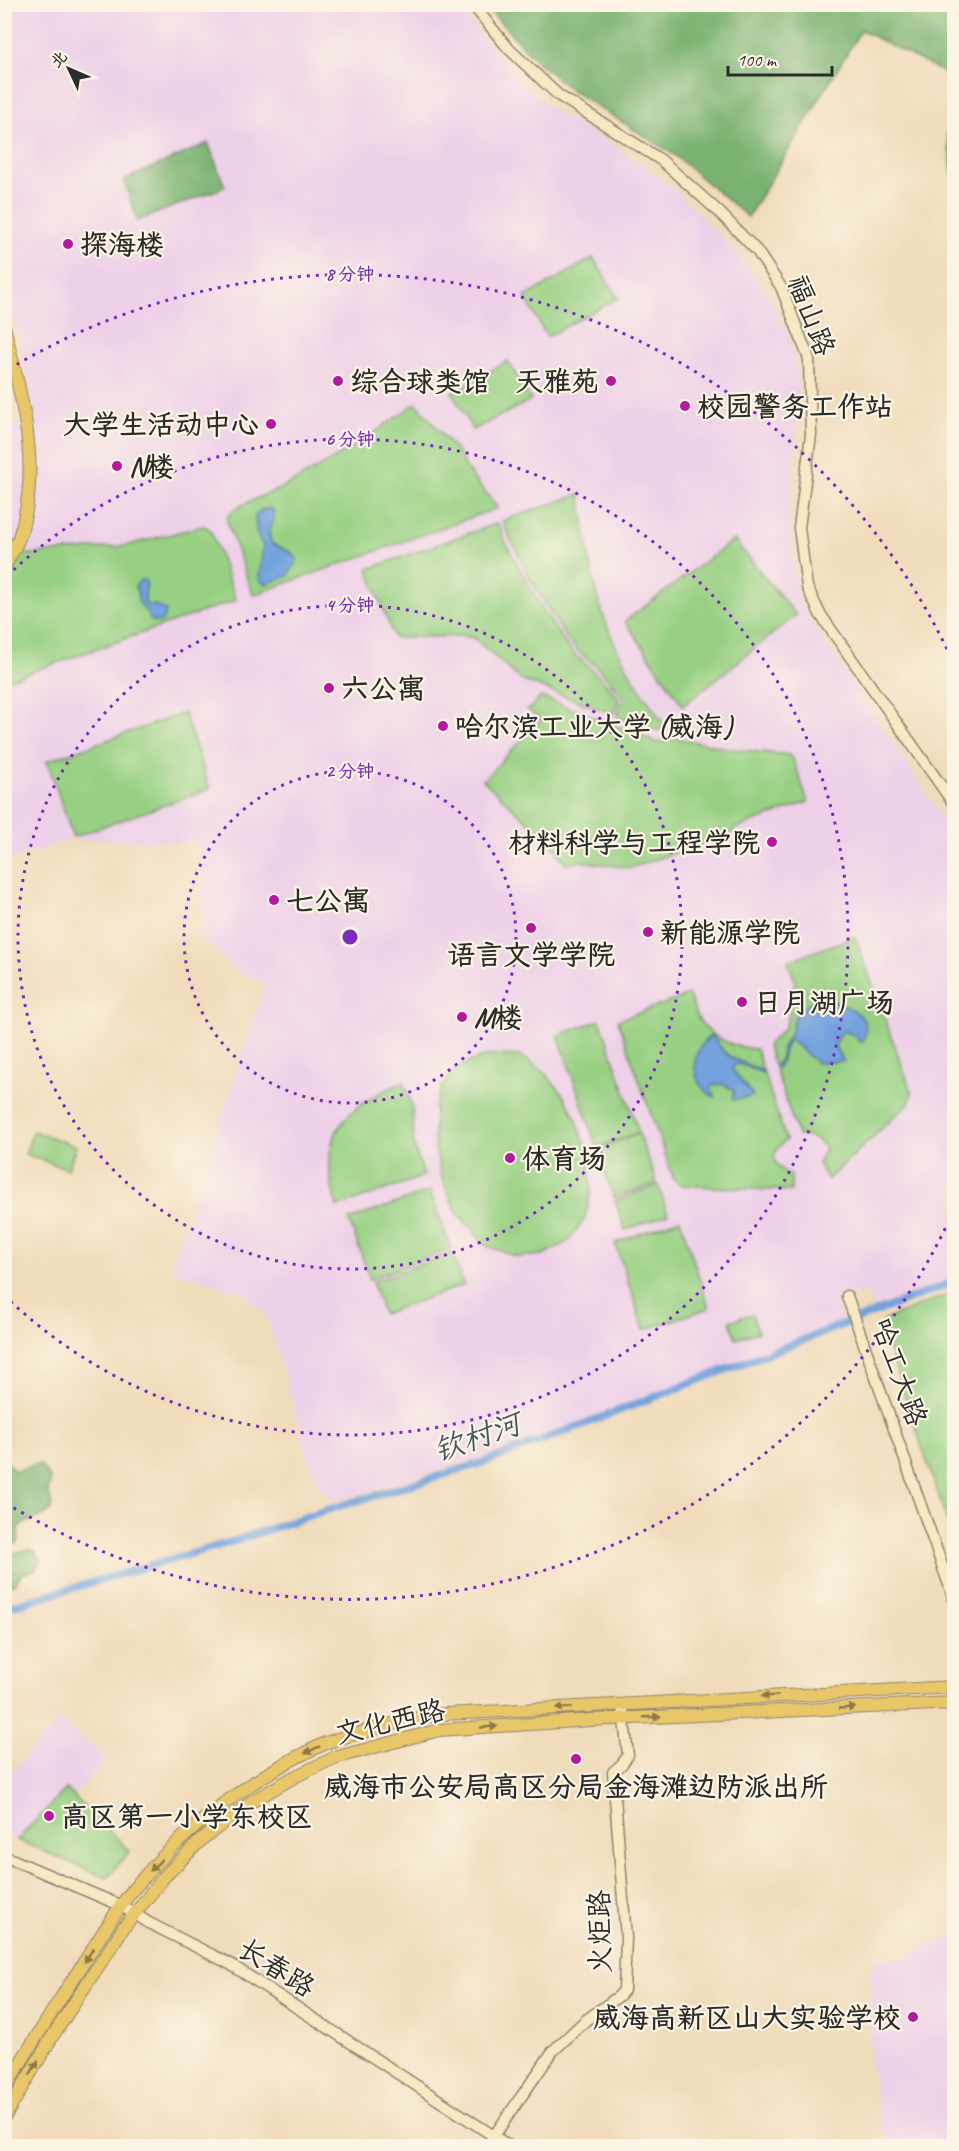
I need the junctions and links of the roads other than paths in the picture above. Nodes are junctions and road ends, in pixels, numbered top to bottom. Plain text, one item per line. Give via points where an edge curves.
1 (472, 4) edge
2 (4, 326) edge
3 (4, 567) edge
4 (954, 804) edge
5 (847, 1296) dead end
6 (954, 1599) edge
7 (954, 1687) edge
8 (954, 1703) edge
9 (623, 1705) junction
10 (624, 1718) junction
11 (4, 1856) edge
12 (122, 1906) junction
13 (134, 1914) junction
14 (4, 2090) edge
15 (4, 2118) edge
16 (494, 2137) junction
17 (487, 2146) edge
18 (508, 2146) edge

1 - 4 main road, 福山路 via 509,49 558,95 660,160 719,212 757,251 781,287 809,359 811,435 799,528 807,587 820,614
2 - 3 main road via 26,419 31,464 18,539
5 - 6 main road, 哈工大路
7 -> 9 main road, 文化西路
10 -> 8 main road, 文化西路
9 - 10 main road, 火炬路
9 -> 12 main road, 文化西路 via 436,1715 328,1742 285,1763 196,1827 153,1867
13 -> 10 main road, 文化西路 via 164,1877 204,1838 251,1802 334,1758 439,1730
10 - 16 main road, 火炬路 via 628,1755 613,1772 626,1938 624,1990 553,2051
11 - 12 main road, 长春路
12 - 13 main road, 长春路
12 -> 14 main road, 文化西路
15 -> 13 main road, 文化西路 via 52,2037
13 - 16 main road, 长春路 via 230,1964
16 - 17 main road, 火炬路
16 - 18 main road, 长春路

